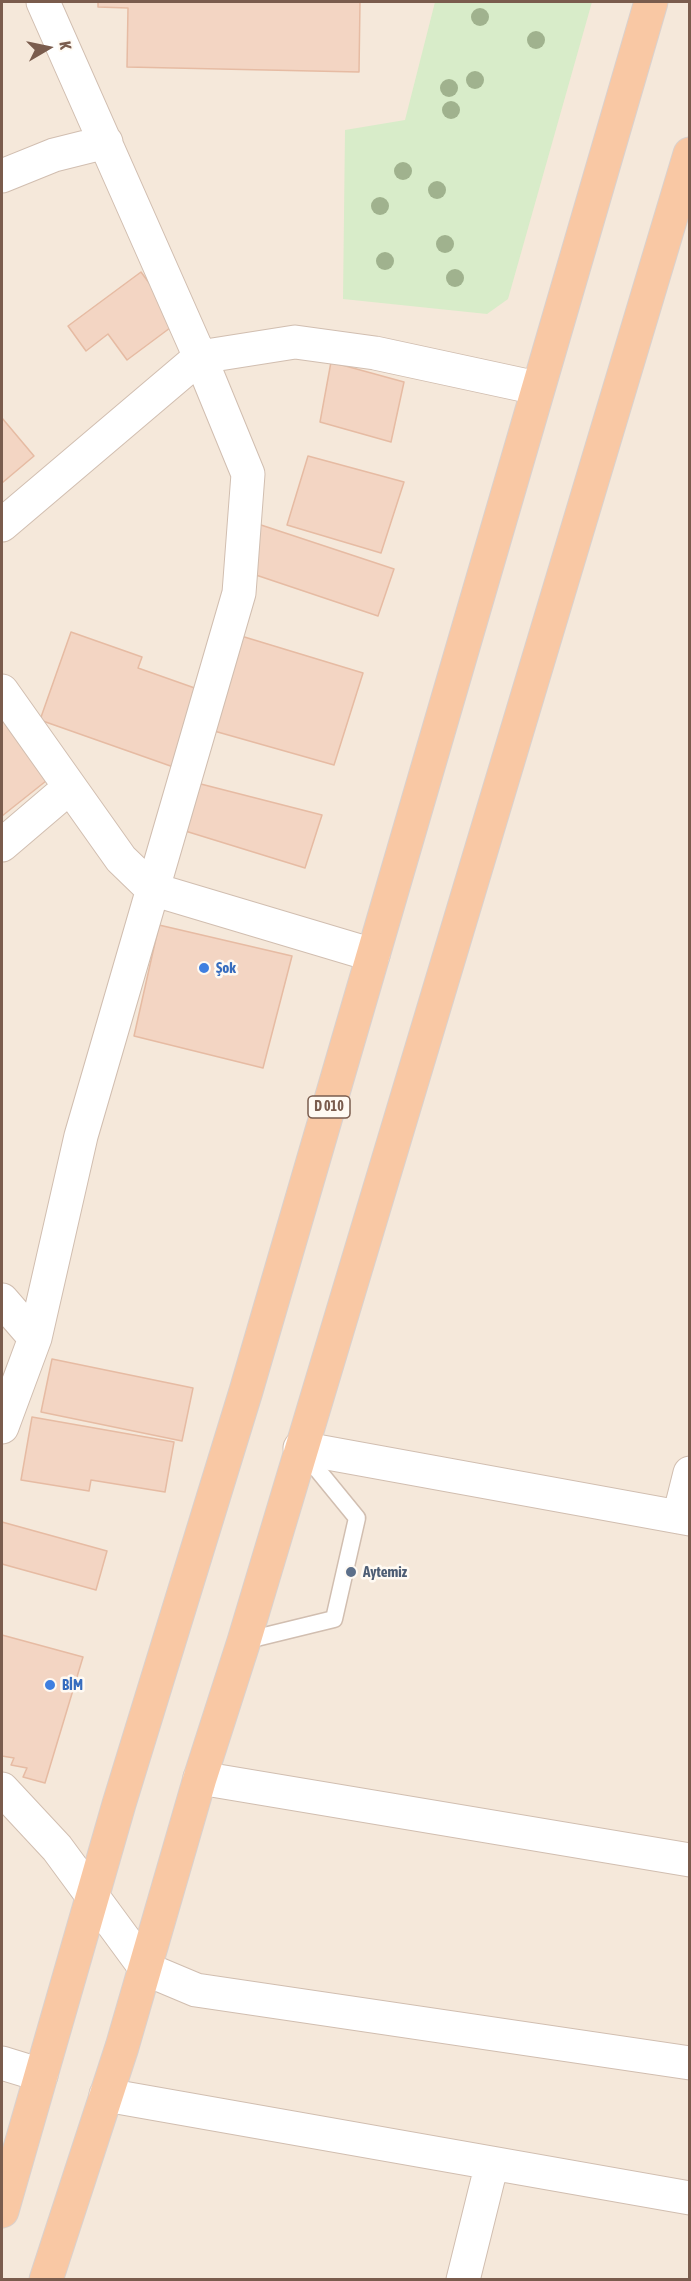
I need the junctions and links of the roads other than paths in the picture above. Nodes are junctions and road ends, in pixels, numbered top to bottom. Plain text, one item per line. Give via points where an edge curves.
1 (43, 2) edge
2 (651, 2) edge
3 (106, 142) junction
4 (690, 154) edge
5 (2, 176) edge
6 (200, 357) junction
7 (537, 388) junction
8 (2, 525) edge
9 (2, 691) edge
10 (70, 787) junction
11 (2, 845) edge
12 (152, 889) junction
13 (373, 955) junction
14 (2, 1300) edge
15 (35, 1338) junction
16 (2, 1427) edge
17 (300, 1448) junction
18 (690, 1473) edge
19 (684, 1518) edge
20 (244, 1641) junction
21 (200, 1778) junction
22 (3, 1792) edge
23 (690, 1860) edge
24 (92, 1895) junction
25 (146, 1969) junction
26 (2, 2063) edge
27 (690, 2063) edge
28 (40, 2075) junction
29 (106, 2095) junction
30 (492, 2163) junction
31 (690, 2198) edge
32 (2, 2211) edge
33 (46, 2280) edge
34 (463, 2280) edge

1 - 3 street
2 - 7 highway, D 010
3 - 5 street via 54,155
3 - 6 street
4 - 17 highway
6 - 7 street via 295,342 375,353
6 - 8 street
6 - 12 street via 248,474 239,593
7 - 13 highway, D 010
9 - 10 street
10 - 11 street
10 - 12 street via 121,859
12 - 13 street
12 - 15 street via 81,1136
13 - 24 highway, D 010 via 246,1391
14 - 15 street
15 - 16 street
17 - 19 street
17 - 20 highway
17 - 20 lane via 357,1518 334,1619
18 - 19 street
20 - 21 highway
21 - 23 street
21 - 25 highway
22 - 24 street via 57,1848
24 - 25 street
24 - 28 highway, D 010
25 - 27 street via 196,1990
25 - 29 highway
26 - 28 street
28 - 32 highway, D 010
29 - 30 street
29 - 33 highway
30 - 31 street
30 - 34 street

